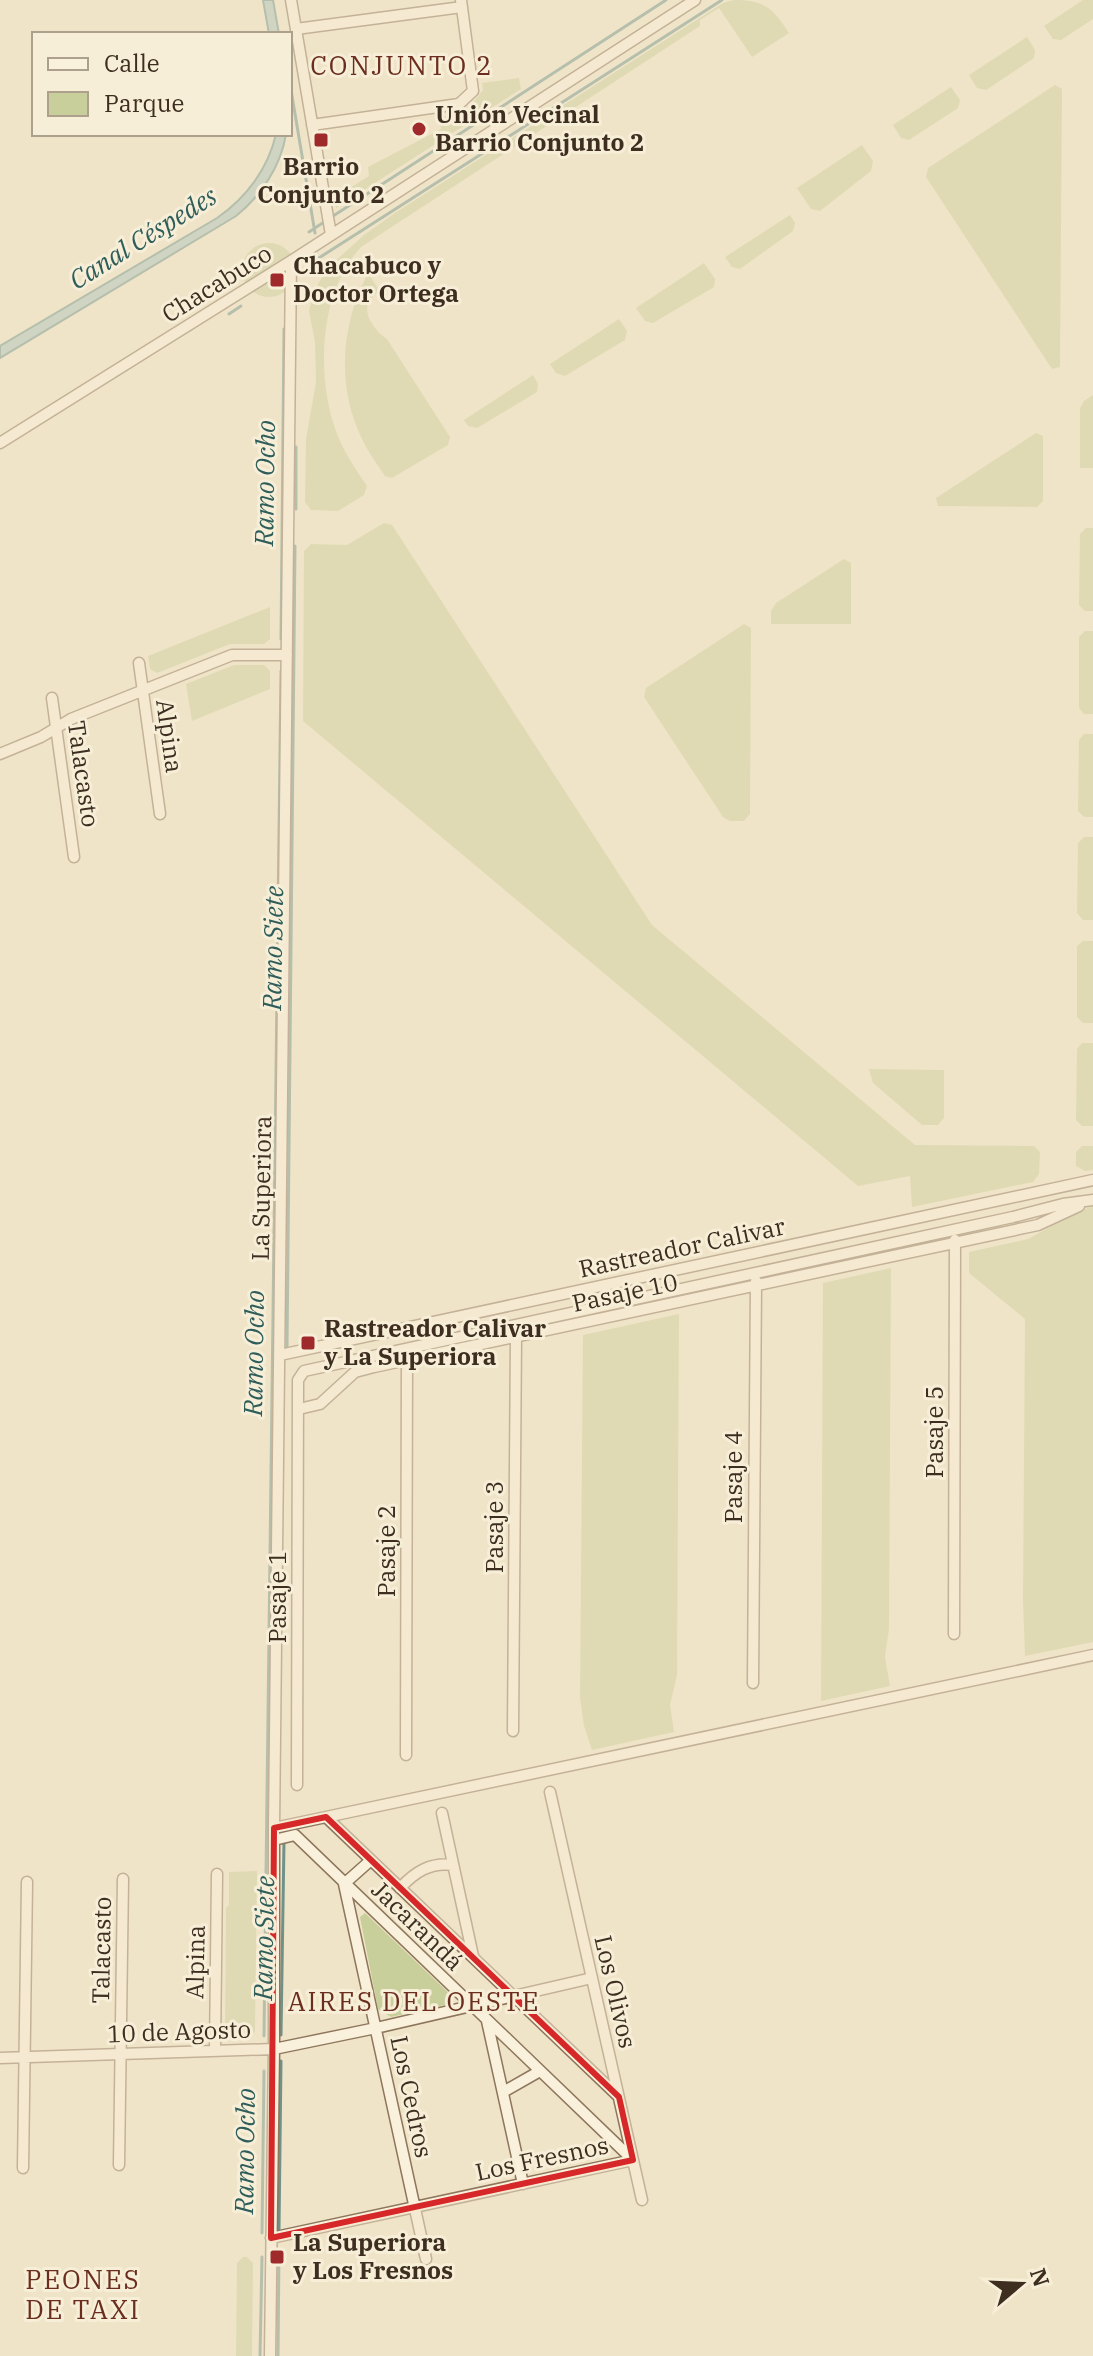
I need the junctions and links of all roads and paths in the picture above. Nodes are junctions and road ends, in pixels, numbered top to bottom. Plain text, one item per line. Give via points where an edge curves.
1 (291, 0) edge
2 (695, 0) edge
3 (461, 3) edge
4 (296, 29) junction
5 (312, 125) junction
6 (330, 231) junction
7 (291, 261) junction
8 (0, 443) edge
9 (287, 655) junction
10 (139, 663) dead end
11 (143, 690) junction
12 (52, 698) dead end
13 (56, 728) junction
14 (0, 754) edge
15 (160, 814) dead end
16 (74, 857) dead end
17 (1093, 1180) edge
18 (1093, 1200) edge
19 (955, 1230) junction
20 (955, 1243) junction
21 (756, 1271) junction
22 (756, 1285) junction
23 (516, 1324) junction
24 (516, 1337) junction
25 (407, 1354) junction
26 (280, 1355) junction
27 (299, 1409) junction
28 (954, 1634) dead end
29 (1093, 1655) edge
30 (753, 1683) dead end
31 (513, 1731) dead end
32 (406, 1755) dead end
33 (297, 1785) dead end
34 (550, 1792) dead end
35 (442, 1813) dead end
36 (326, 1817) junction
37 (274, 1834) junction
38 (371, 1860) junction
39 (453, 1865) junction
40 (217, 1874) dead end
41 (123, 1879) dead end
42 (27, 1882) dead end
43 (344, 1884) junction
44 (400, 1888) junction
45 (473, 1958) junction
46 (592, 1978) junction
47 (513, 1996) junction
48 (472, 2006) junction
49 (487, 2020) junction
50 (376, 2028) junction
51 (274, 2049) junction
52 (215, 2051) junction
53 (121, 2054) junction
54 (24, 2057) junction
55 (0, 2058) edge
56 (540, 2071) junction
57 (503, 2092) junction
58 (619, 2097) junction
59 (633, 2160) junction
60 (119, 2165) dead end
61 (23, 2168) dead end
62 (523, 2184) junction
63 (642, 2200) dead end
64 (415, 2207) junction
65 (271, 2238) junction
66 (426, 2259) dead end
67 (270, 2356) edge

1 - 4 street
2 - 6 street, Chacabuco
3 - 4 street
3 - 5 street via 473,91 459,104
4 - 5 street
5 - 6 street
6 - 7 street, Chacabuco
7 - 8 street, Chacabuco
7 - 9 street, La Superiora
9 - 11 street via 232,655
9 - 26 street, La Superiora
10 - 11 street, Alpina
11 - 13 street
11 - 15 street, Alpina
12 - 13 street, Talacasto
13 - 14 street
13 - 16 street, Talacasto
17 - 26 street, Rastreador Calivar
18 - 19 street, Pasaje 10
18 - 20 street, Pasaje 10 via 1038,1225
19 - 20 street, Pasaje 5
19 - 21 street, Pasaje 10
20 - 22 street, Pasaje 10
20 - 28 street, Pasaje 5
21 - 22 street, Pasaje 4
21 - 23 street, Pasaje 10
22 - 24 street, Pasaje 10
22 - 30 street, Pasaje 4
23 - 24 street, Pasaje 3
23 - 25 street, Pasaje 10
24 - 25 street, Pasaje 10
24 - 31 street, Pasaje 3
25 - 27 street, Pasaje 10 via 355,1372 320,1404
25 - 27 street, Pasaje 10 via 304,1371 298,1380
25 - 32 street, Pasaje 2
26 - 37 street, La Superiora
27 - 33 street, Pasaje 1
29 - 36 street
34 - 46 street, Los Olivos
35 - 39 street
36 - 37 street
36 - 38 street, Jacarandá
37 - 43 street, Jacarandá via 295,1835
37 - 51 street, La Superiora
38 - 43 street
38 - 44 street, Jacarandá
39 - 44 street via 421,1870
39 - 45 street
40 - 52 street, Alpina
41 - 53 street, Talacasto
42 - 54 street
43 - 48 street, Jacarandá
43 - 50 street, Los Cedros
44 - 45 street, Jacarandá
45 - 47 street, Jacarandá
46 - 47 street, 10 de Agosto
46 - 58 street, Los Olivos
47 - 48 street, 10 de Agosto
47 - 58 street, Jacarandá
48 - 49 street, Jacarandá
48 - 50 street, 10 de Agosto
49 - 56 street, Jacarandá
49 - 57 street
50 - 51 street, 10 de Agosto
50 - 64 street, Los Cedros
51 - 52 street, 10 de Agosto
51 - 65 street, La Superiora
52 - 53 street, 10 de Agosto
53 - 54 street, 10 de Agosto
53 - 60 street, Talacasto
54 - 55 street, 10 de Agosto
54 - 61 street
56 - 57 street
56 - 59 street, Jacarandá
57 - 62 street
58 - 59 street, Los Olivos
59 - 62 street, Los Fresnos
59 - 63 street, Los Olivos
62 - 64 street, Los Fresnos
64 - 65 street, Los Fresnos
64 - 66 street, Los Cedros
65 - 67 street, La Superiora

